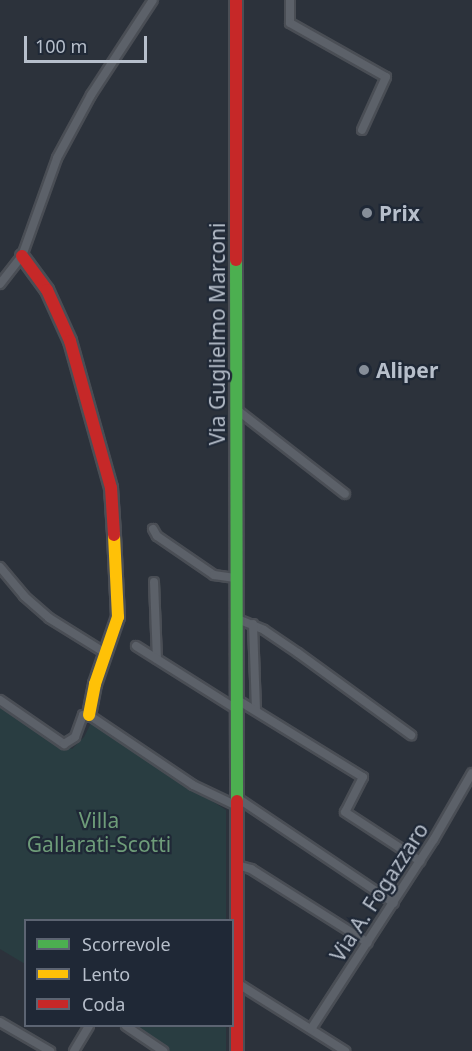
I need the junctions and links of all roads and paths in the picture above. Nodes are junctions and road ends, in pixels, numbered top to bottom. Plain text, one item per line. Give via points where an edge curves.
1 (153, 0) edge
2 (236, 0) edge
3 (290, 0) edge
4 (362, 130) dead end
5 (22, 256) junction
6 (0, 284) edge
7 (236, 409) junction
8 (345, 494) dead end
9 (153, 529) dead end
10 (0, 567) edge
11 (235, 578) junction
12 (154, 582) dead end
13 (235, 618) junction
14 (253, 624) junction
15 (136, 646) dead end
16 (107, 654) junction
17 (157, 659) junction
18 (0, 700) edge
19 (236, 704) junction
20 (256, 709) junction
21 (89, 715) junction
22 (411, 735) dead end
23 (472, 772) edge
24 (236, 801) junction
25 (420, 861) junction
26 (237, 865) junction
27 (394, 903) junction
28 (368, 943) junction
29 (237, 982) junction
30 (0, 1022) edge
31 (88, 1027) edge
32 (127, 1027) edge
33 (311, 1029) junction
34 (50, 1051) edge
35 (74, 1051) edge
36 (163, 1051) edge
37 (237, 1051) edge
38 (345, 1051) edge

1 - 5 street via 91,95 57,158
2 - 7 street, Via Guglielmo Marconi
3 - 4 street via 290,23 387,76
5 - 6 street
5 - 16 street via 47,290 70,341 111,488 118,617
7 - 8 street
7 - 11 street, Via Guglielmo Marconi
9 - 11 street via 214,575
10 - 16 street via 49,618
11 - 13 street, Via Guglielmo Marconi
12 - 17 street
13 - 14 street
13 - 19 street, Via Guglielmo Marconi
14 - 20 street
14 - 22 street
15 - 17 street
16 - 21 street via 95,684
17 - 19 street
18 - 21 street via 64,744 75,737 83,714
19 - 20 street
19 - 24 street, Via Guglielmo Marconi
20 - 25 street via 363,777 345,812
21 - 24 street via 193,785
23 - 25 street, Via A. Fogazzaro
24 - 26 street, Via Guglielmo Marconi
24 - 27 street
25 - 27 street, Via A. Fogazzaro
26 - 28 street via 251,869
26 - 29 street, Via Guglielmo Marconi
27 - 28 street, Via A. Fogazzaro
28 - 33 street, Via A. Fogazzaro
29 - 33 street
29 - 37 street, Via Guglielmo Marconi
30 - 34 street
31 - 35 street
32 - 36 street
33 - 38 street

